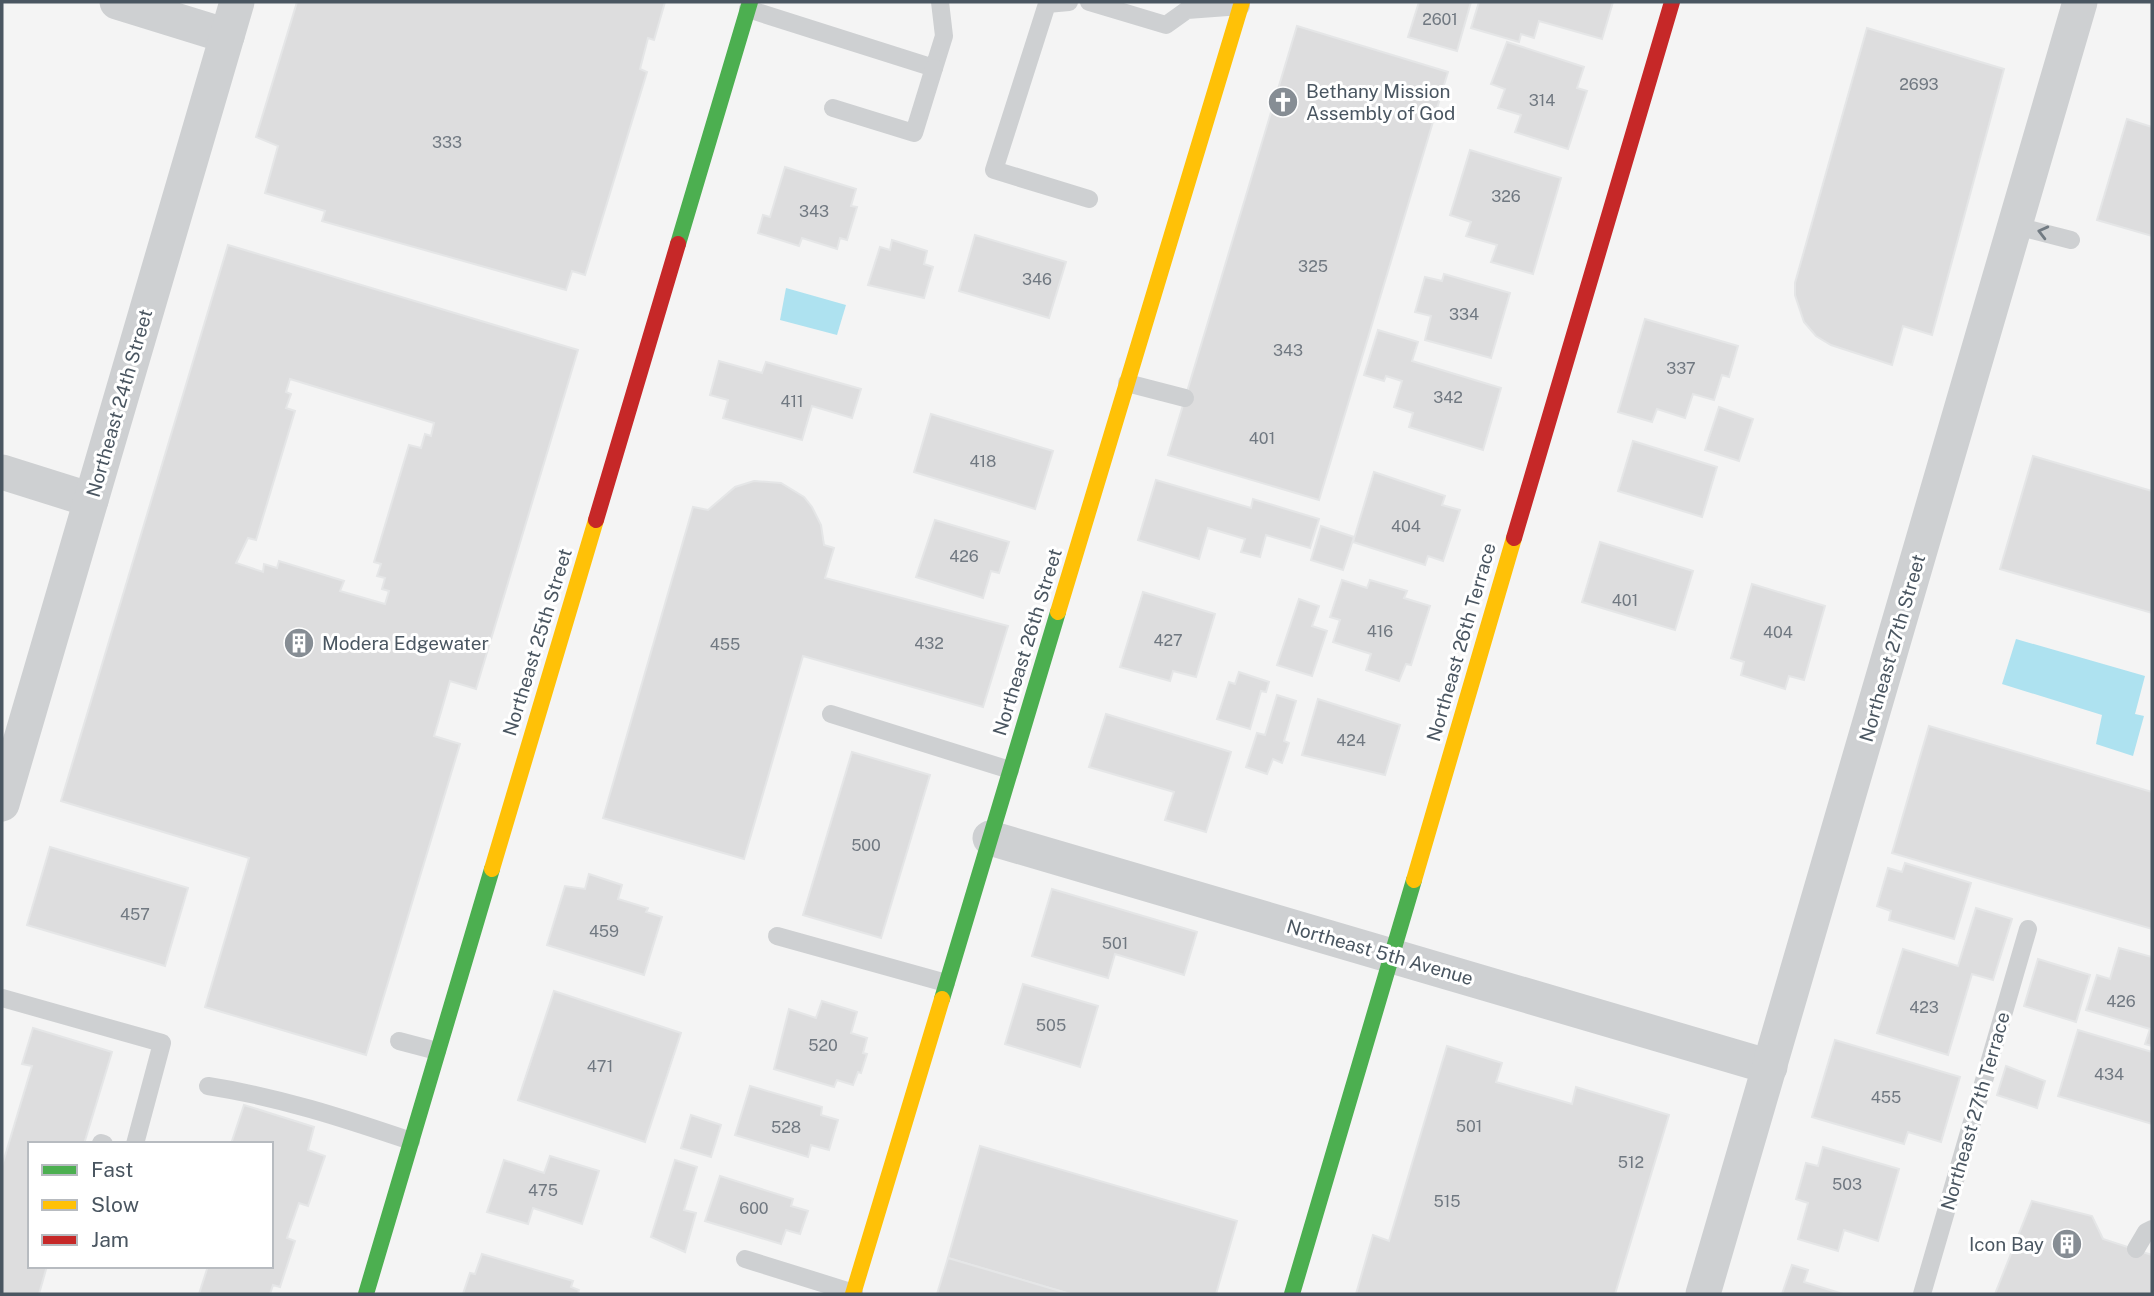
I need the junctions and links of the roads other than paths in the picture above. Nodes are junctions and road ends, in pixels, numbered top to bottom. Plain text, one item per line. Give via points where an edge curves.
1 (117, 2) edge
2 (237, 2) edge
3 (940, 2) edge
4 (1069, 2) edge
5 (1089, 2) edge
6 (1672, 2) edge
7 (2080, 2) edge
8 (1242, 4) edge
9 (749, 5) edge
10 (227, 36) junction
11 (934, 68) junction
12 (832, 108) dead end
13 (1088, 199) dead end
14 (2016, 226) junction
15 (2071, 240) dead end
16 (1127, 383) junction
17 (1185, 398) dead end
18 (2, 472) edge
19 (91, 500) junction
20 (831, 714) dead end
21 (1010, 770) junction
22 (2, 804) edge
23 (990, 838) junction
24 (2028, 929) dead end
25 (778, 936) dead end
26 (1391, 955) junction
27 (946, 984) junction
28 (2, 998) edge
29 (398, 1041) dead end
30 (437, 1051) junction
31 (1770, 1067) junction
32 (208, 1086) dead end
33 (411, 1141) junction
34 (136, 1142) edge
35 (2152, 1229) edge
36 (2136, 1249) dead end
37 (745, 1259) dead end
38 (366, 1294) edge
39 (854, 1294) edge
40 (1292, 1294) edge
41 (1703, 1294) edge
42 (1922, 1294) edge

1 - 10 street
2 - 10 street, Northeast 24th Street
3 - 11 lane via 944,36
4 - 13 lane via 1047,4 994,170
5 - 8 lane via 1166,24 1187,10
6 - 26 street, Northeast 26th Terrace
7 - 14 street, Northeast 27th Street
8 - 16 street, Northeast 26th Street
9 - 11 lane
9 - 30 street, Northeast 25th Street
10 - 19 street, Northeast 24th Street
11 - 12 lane via 914,133
15 -> 14 lane
14 - 31 street, Northeast 27th Street
16 - 17 lane
16 - 21 street, Northeast 26th Street
18 - 19 street
19 - 22 street, Northeast 24th Street
20 - 21 lane
21 - 23 street, Northeast 26th Street
23 - 26 street, Northeast 5th Avenue
23 - 27 street, Northeast 26th Street
24 - 42 lane, Northeast 27th Terrace
25 - 27 lane
26 - 31 street, Northeast 5th Avenue
26 - 40 street, Northeast 26th Terrace
27 - 39 street, Northeast 26th Street
28 - 34 lane via 162,1043
29 - 30 lane
30 - 33 street, Northeast 25th Street
31 - 41 street, Northeast 27th Street
32 - 33 lane via 324,1110
33 - 38 street, Northeast 25th Street
35 - 36 lane
37 - 39 lane

